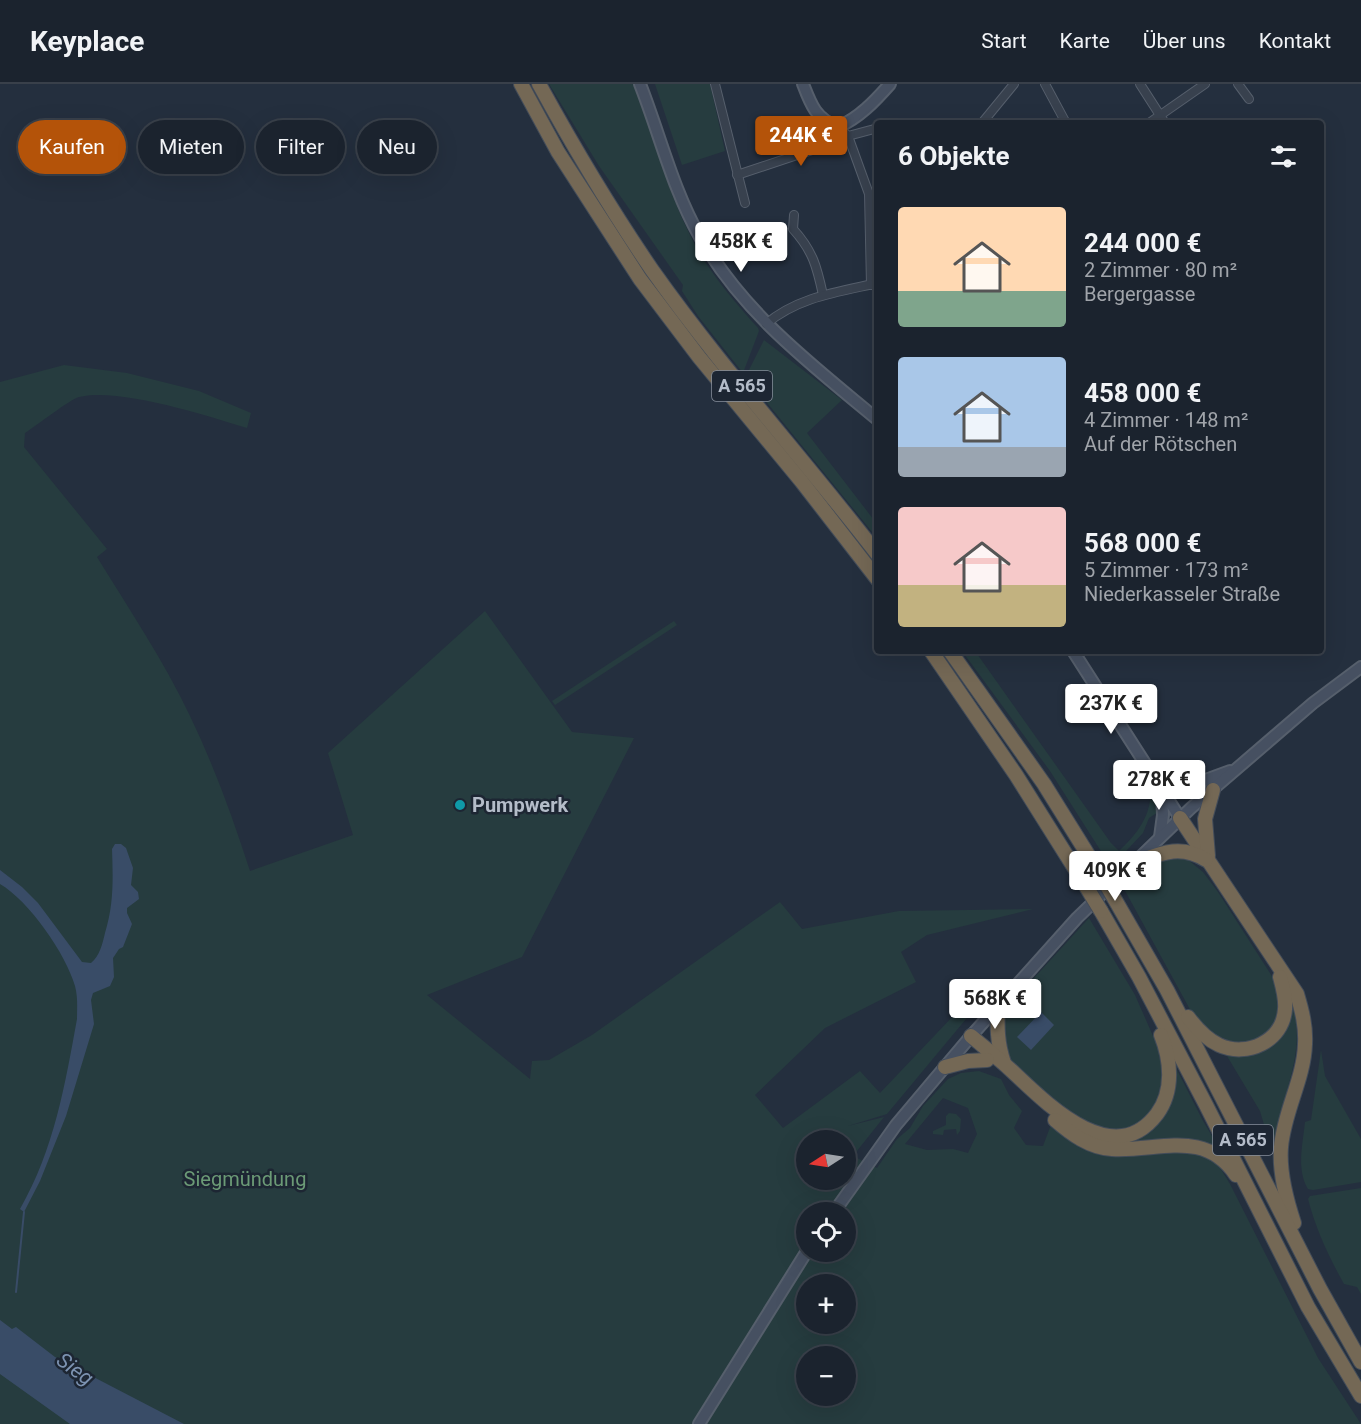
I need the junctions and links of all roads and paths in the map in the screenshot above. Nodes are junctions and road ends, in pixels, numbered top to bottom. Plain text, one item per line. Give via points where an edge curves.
1 (521, 84) edge
2 (539, 84) edge
3 (640, 84) edge
4 (715, 84) edge
5 (803, 84) edge
6 (890, 84) edge
7 (1014, 84) edge
8 (1045, 84) edge
9 (1140, 84) edge
10 (1205, 84) edge
11 (1238, 84) edge
12 (1249, 99) dead end
13 (1160, 115) junction
14 (984, 120) edge
15 (1064, 120) edge
16 (1153, 120) edge
17 (1163, 120) edge
18 (836, 126) junction
19 (874, 129) edge
20 (848, 136) junction
21 (737, 175) junction
22 (746, 203) dead end
23 (794, 215) dead end
24 (874, 284) edge
25 (823, 295) junction
26 (766, 324) junction
27 (874, 417) edge
28 (874, 550) edge
29 (874, 575) edge
30 (933, 654) edge
31 (952, 654) edge
32 (1075, 654) edge
33 (1361, 667) edge
34 (1239, 767) junction
35 (1159, 784) junction
36 (1212, 790) junction
37 (1180, 818) junction
38 (1160, 837) junction
39 (1208, 861) junction
40 (1132, 864) junction
41 (1277, 968) junction
42 (1139, 977) junction
43 (1167, 990) junction
44 (998, 1005) junction
45 (968, 1039) junction
46 (987, 1060) junction
47 (1005, 1065) junction
48 (945, 1067) junction
49 (841, 1202) edge
50 (1259, 1210) junction
51 (800, 1262) edge
52 (1320, 1289) junction
53 (1361, 1362) edge
54 (1361, 1396) edge
55 (699, 1424) edge

1 - 29 highway, A 565 via 558,152 640,279
2 - 28 highway, A 565 via 610,207 653,271
3 - 26 main road via 699,236 721,271
4 - 21 street
5 - 18 main road via 816,114
6 - 18 main road via 849,122
7 - 14 street
8 - 15 street
9 - 13 street
10 - 13 street
11 - 12 street
13 - 16 street
13 - 17 street
18 - 20 street
18 - 21 street via 821,147
19 - 20 street
20 - 24 street via 869,194
21 - 22 street
23 - 25 street via 793,229 814,258
24 - 25 street
25 - 26 street via 796,304
26 - 27 main road
30 - 42 highway, A 565, bridge via 1016,775
31 - 43 highway, A 565, bridge via 1044,784
32 - 35 main road
33 - 34 main road
34 - 35 main road via 1200,782
34 - 36 main road
35 - 37 main road
35 - 38 main road
36 - 37 main road
36 - 39 highway via 1204,819
37 - 38 main road
37 - 39 highway
38 - 40 main road
39 - 40 highway via 1197,853 1167,850
39 - 41 highway
40 - 44 main road
41 - 43 highway via 1285,995 1284,1020 1274,1037 1250,1049 1230,1049 1199,1032
41 - 52 highway via 1297,994 1305,1044 1286,1119 1282,1172 1289,1210
42 - 47 highway via 1168,1052 1169,1076 1158,1112 1138,1131 1111,1136 1081,1127 1056,1112
42 - 50 highway, A 565
43 - 52 highway, A 565
44 - 45 main road
44 - 47 highway via 996,1032
45 - 46 highway
45 - 47 highway
45 - 48 main road
46 - 48 highway via 968,1060
46 - 50 highway via 1065,1129 1095,1146 1111,1149 1184,1144 1218,1157 1230,1167
48 - 49 main road via 873,1155
50 - 54 highway, A 565 via 1308,1307
51 - 55 main road
52 - 53 highway, A 565

